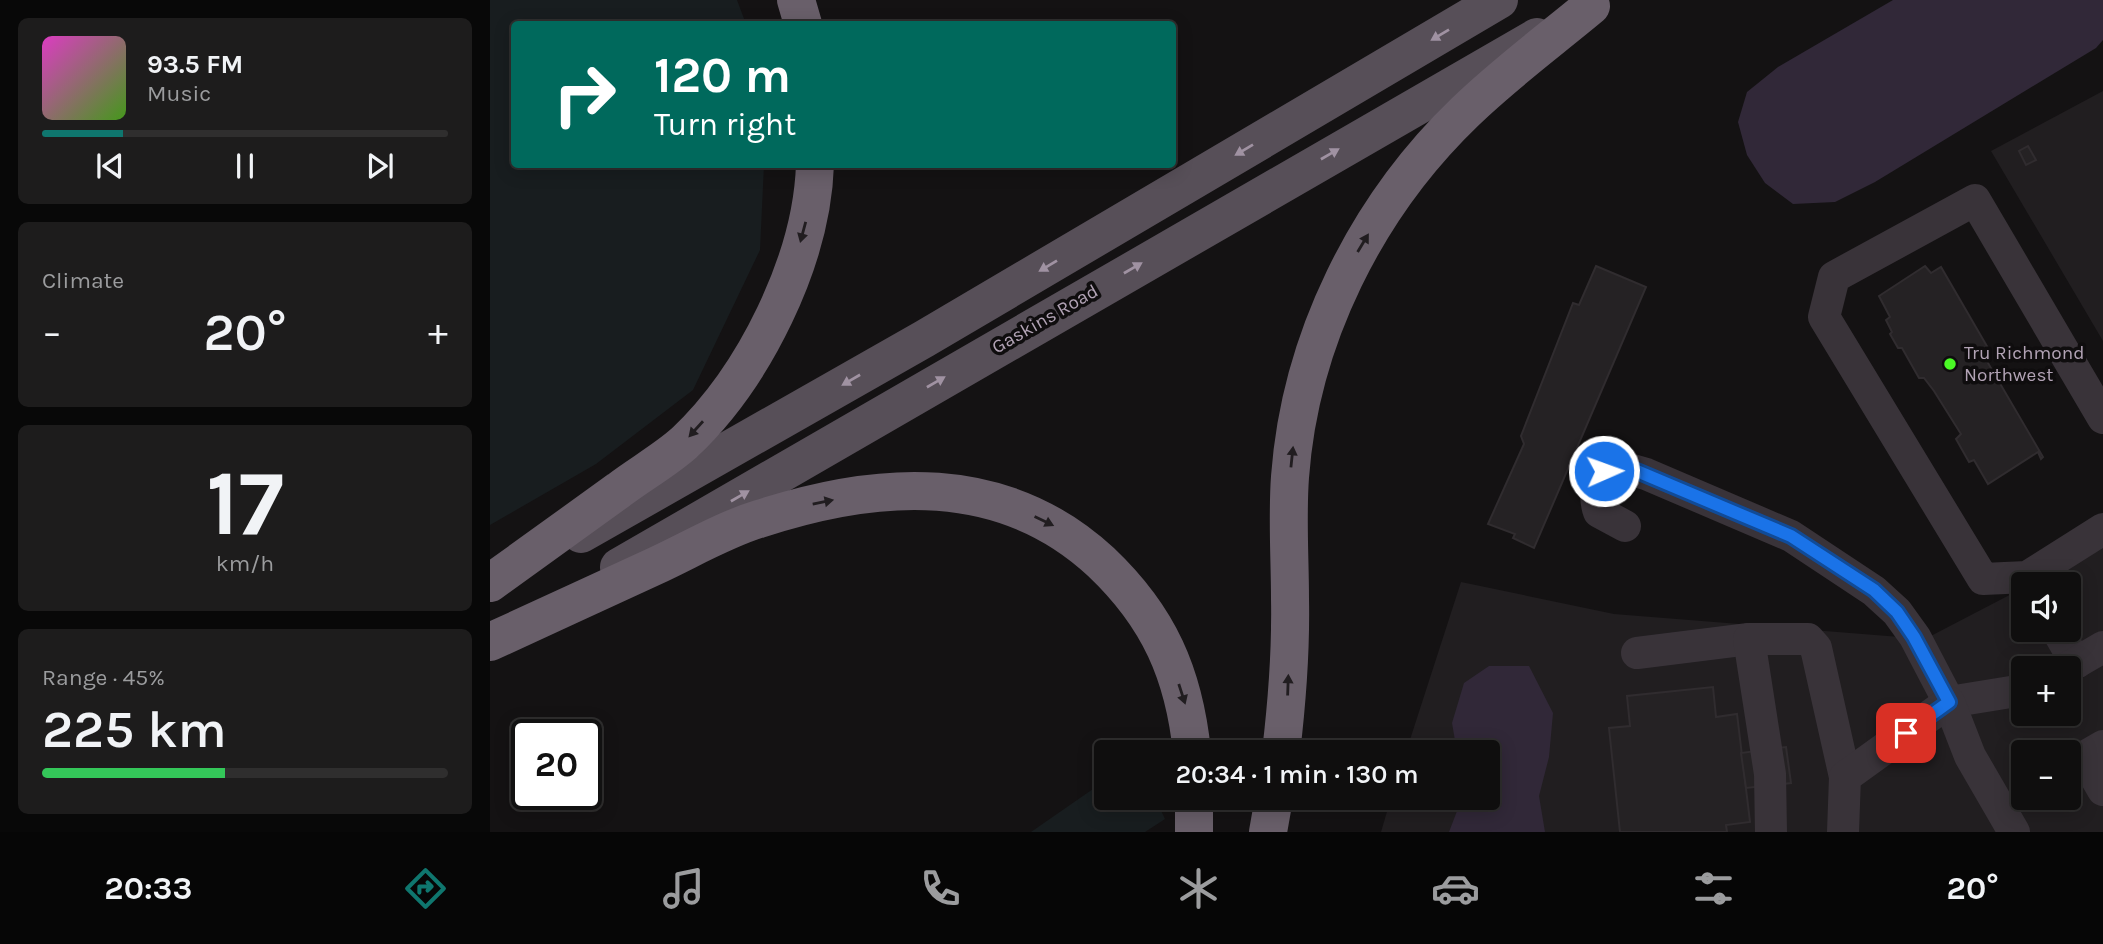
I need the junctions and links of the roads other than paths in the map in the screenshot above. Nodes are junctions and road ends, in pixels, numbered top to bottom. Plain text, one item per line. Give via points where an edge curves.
1 (796, 0) edge
2 (1499, 0) edge
3 (1596, 3) edge
4 (802, 21) edge
5 (814, 168) edge
6 (2103, 418) edge
7 (1625, 526) dead end
8 (2103, 529) edge
9 (2042, 572) edge
10 (2011, 580) edge
11 (490, 585) edge
12 (1749, 639) junction
13 (490, 642) edge
14 (2103, 647) edge
15 (1637, 653) dead end
16 (2081, 660) edge
17 (2011, 692) edge
18 (1949, 702) junction
19 (1190, 740) edge
20 (1282, 740) edge
21 (2103, 746) edge
22 (1845, 777) junction
23 (2103, 790) edge
24 (1194, 810) edge
25 (1272, 810) edge
26 (2006, 831) edge
27 (1194, 832) edge
28 (1268, 832) edge
29 (1771, 832) edge
30 (1843, 832) edge

1 - 4 highway
2 -> 11 main road via 936,332
13 -> 3 main road, Gaskins Road
20 -> 3 highway via 1287,702 1288,507 1295,429 1326,320 1344,276 1377,220 1441,135
5 -> 11 highway via 796,259 768,329 737,382 683,444
6 - 10 street via 1975,200 1834,277 1824,317 1983,579
7 - 18 street via 1599,512 1594,498 1611,464 1646,474 1791,536 1874,590 1897,612
8 - 9 street
12 - 15 street
12 - 22 street via 1808,639 1816,648
12 - 29 street via 1770,774
13 -> 19 highway via 757,519 886,491 971,494 1051,524 1085,547 1149,615 1170,658 1185,704
14 - 16 street
17 - 18 street
18 - 22 street
18 - 26 street
21 - 23 street via 2084,757
22 - 30 street
24 - 27 highway
25 - 28 highway

